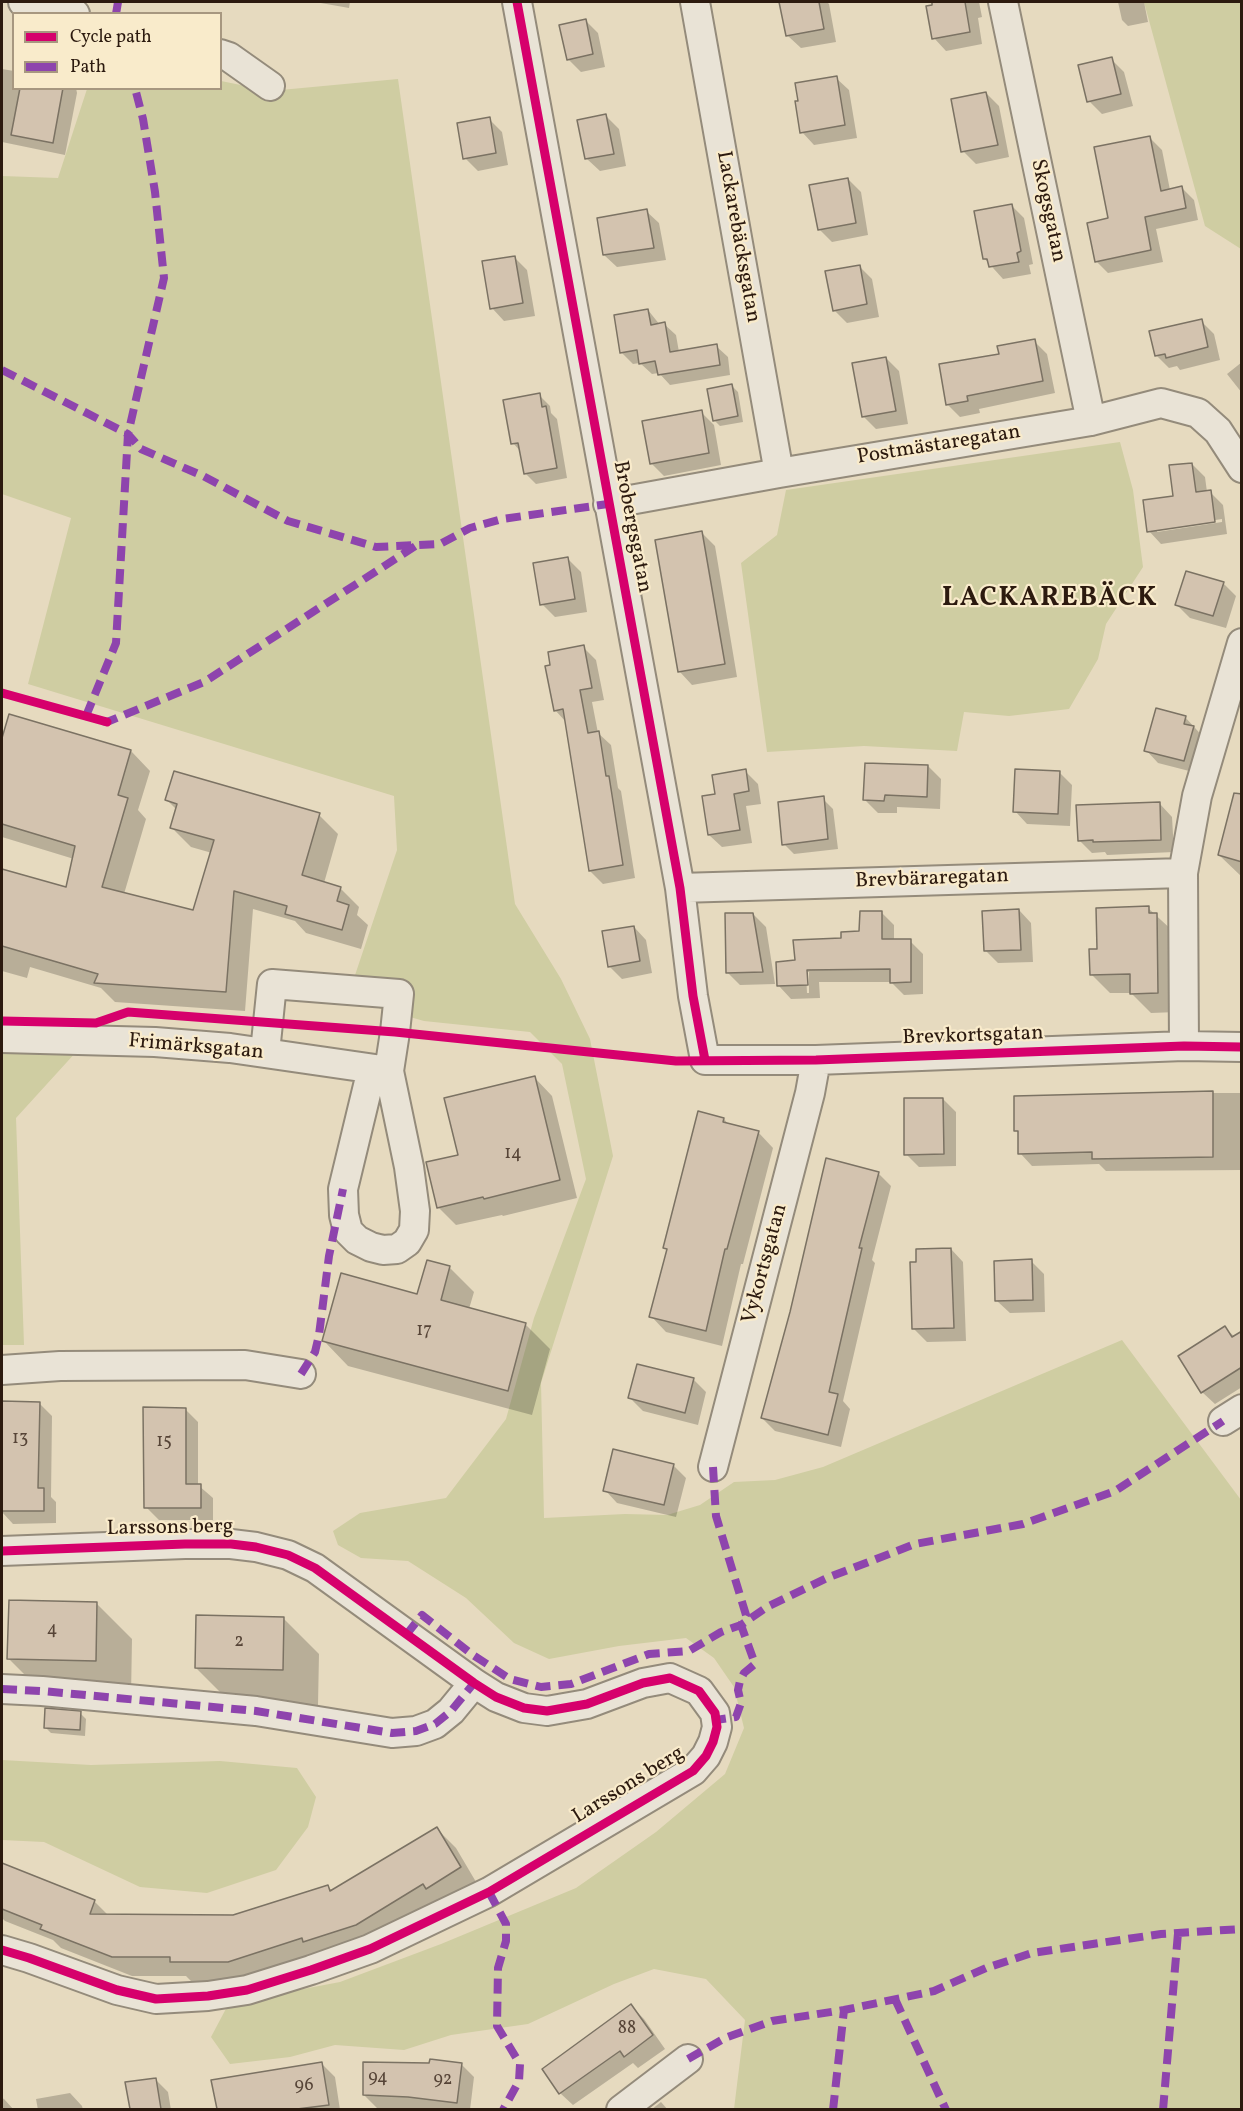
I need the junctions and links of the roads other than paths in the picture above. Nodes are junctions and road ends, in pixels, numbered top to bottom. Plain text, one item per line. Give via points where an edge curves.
1 (23, 2) edge
2 (517, 2) edge
3 (695, 2) edge
4 (1003, 2) edge
5 (66, 12) edge
6 (222, 55) edge
7 (270, 86) dead end
8 (1091, 421) junction
9 (1242, 468) edge
10 (779, 473) junction
11 (608, 504) junction
12 (1242, 643) edge
13 (1183, 873) junction
14 (680, 888) junction
15 (2, 1038) edge
16 (1184, 1046) junction
17 (1242, 1047) edge
18 (265, 1052) junction
19 (705, 1060) joint
20 (816, 1060) junction
21 (381, 1070) junction
22 (2, 1370) edge
23 (301, 1374) dead end
24 (713, 1467) dead end
25 (2, 1551) edge
26 (474, 1683) junction
27 (2, 1689) edge
28 (2, 1950) edge
29 (688, 2059) dead end
30 (621, 2109) edge

1 - 5 street
2 - 11 street, Brobergsgatan
3 - 10 street, Lackarebäcksgatan
4 - 8 street, Skogsgatan
6 - 7 street
8 - 9 street, Postmästaregatan via 1161,403 1198,413 1218,432
8 - 10 street, Postmästaregatan
10 - 11 street, Postmästaregatan
11 - 14 street, Brobergsgatan
12 - 13 street via 1197,796
13 - 14 street, Brevbäraregatan
13 - 16 street
14 - 19 street, Brobergsgatan
15 - 18 street, Frimärksgatan via 155,1042
16 - 17 street, Brevkortsgatan
16 - 20 street, Brevkortsgatan
18 - 21 street, Frimärksgatan
18 - 21 street via 272,984 399,993 395,1032
19 - 20 street, Brevkortsgatan
20 - 24 street, Vykortsgatan
21 - 21 street via 343,1189 348,1231 357,1240 384,1250 397,1249 407,1242 414,1230 415,1211 409,1167
22 - 23 street via 245,1365
25 - 26 street, Larssons berg via 231,1544 288,1555 315,1569
26 - 27 street via 435,1724 392,1733 256,1711
26 - 28 street, Larssons berg via 505,1701 547,1711 587,1704 643,1683 670,1678 699,1691 715,1713 717,1726 706,1756 693,1771 489,1892 370,1949 311,1970 247,1990 156,1999 117,1990
29 - 30 street

